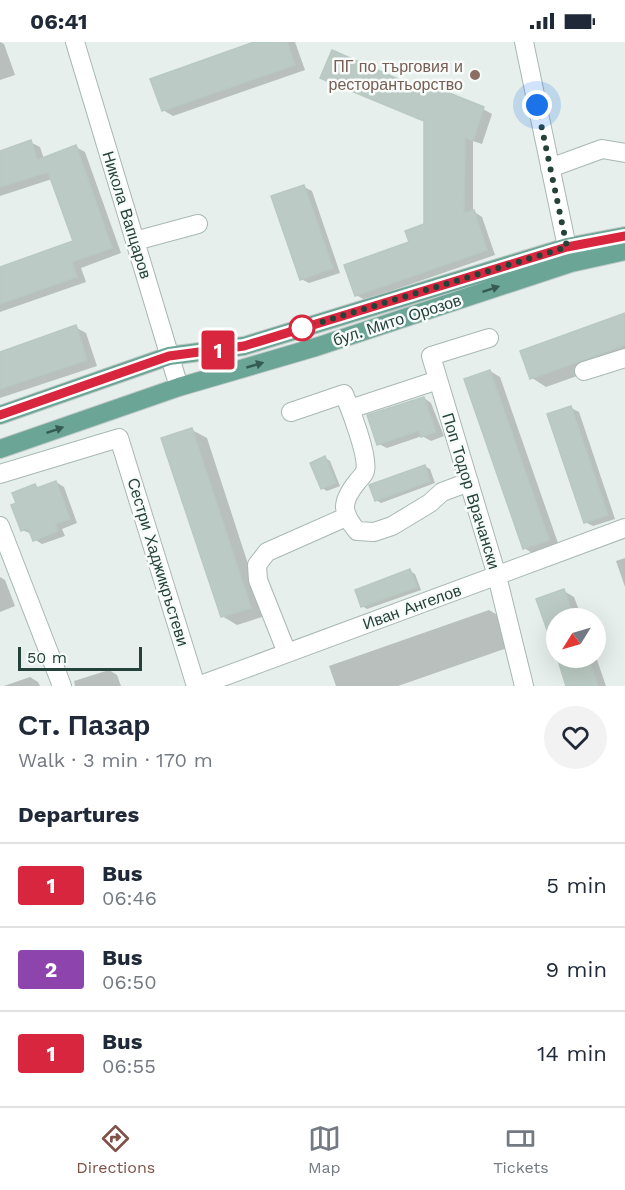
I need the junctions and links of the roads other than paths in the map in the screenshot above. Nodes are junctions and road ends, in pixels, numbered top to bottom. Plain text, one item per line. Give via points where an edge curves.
1 (75, 42) edge
2 (524, 42) edge
3 (625, 153) edge
4 (550, 168) junction
5 (198, 224) dead end
6 (625, 236) edge
7 (135, 241) junction
8 (567, 247) junction
9 (625, 251) edge
10 (489, 338) dead end
11 (169, 356) junction
12 (625, 358) edge
13 (584, 371) dead end
14 (438, 380) junction
15 (179, 387) junction
16 (350, 409) junction
17 (291, 412) dead end
18 (0, 415) edge
19 (0, 449) edge
20 (0, 474) edge
21 (469, 482) junction
22 (346, 517) junction
23 (0, 526) edge
24 (625, 528) edge
25 (497, 576) junction
26 (287, 653) junction
27 (62, 686) edge
28 (197, 686) edge
29 (524, 686) edge

1 - 7 street, Никола Вапцаров
2 - 4 street
3 - 4 street via 602,149
4 - 8 street
5 - 7 street
6 - 8 main road, бул. Мито Орозов
7 - 11 street, Никола Вапцаров
8 - 11 main road, бул. Мито Орозов via 244,346
15 -> 9 main road, бул. Мито Орозов via 571,263
10 - 14 street, Поп Тодор Врачански via 431,356
11 - 15 street, Никола Вапцаров
11 - 18 main road, бул. Мито Орозов
12 - 13 street
14 - 16 street
14 - 21 street, Поп Тодор Врачански
19 -> 15 main road, бул. Мито Орозов
16 - 17 street via 344,394
16 - 22 street via 365,458 365,472 346,495
20 - 28 street, Сестри Хаджикръстеви via 119,438
21 - 22 street via 442,492 392,526 374,532 357,531
21 - 25 street, Поп Тодор Врачански
22 - 26 street via 267,552 257,565 258,580
23 - 27 street
24 - 25 street, Иван Ангелов
25 - 26 street, Иван Ангелов
25 - 29 street, Поп Тодор Врачански
26 - 28 street, Иван Ангелов

